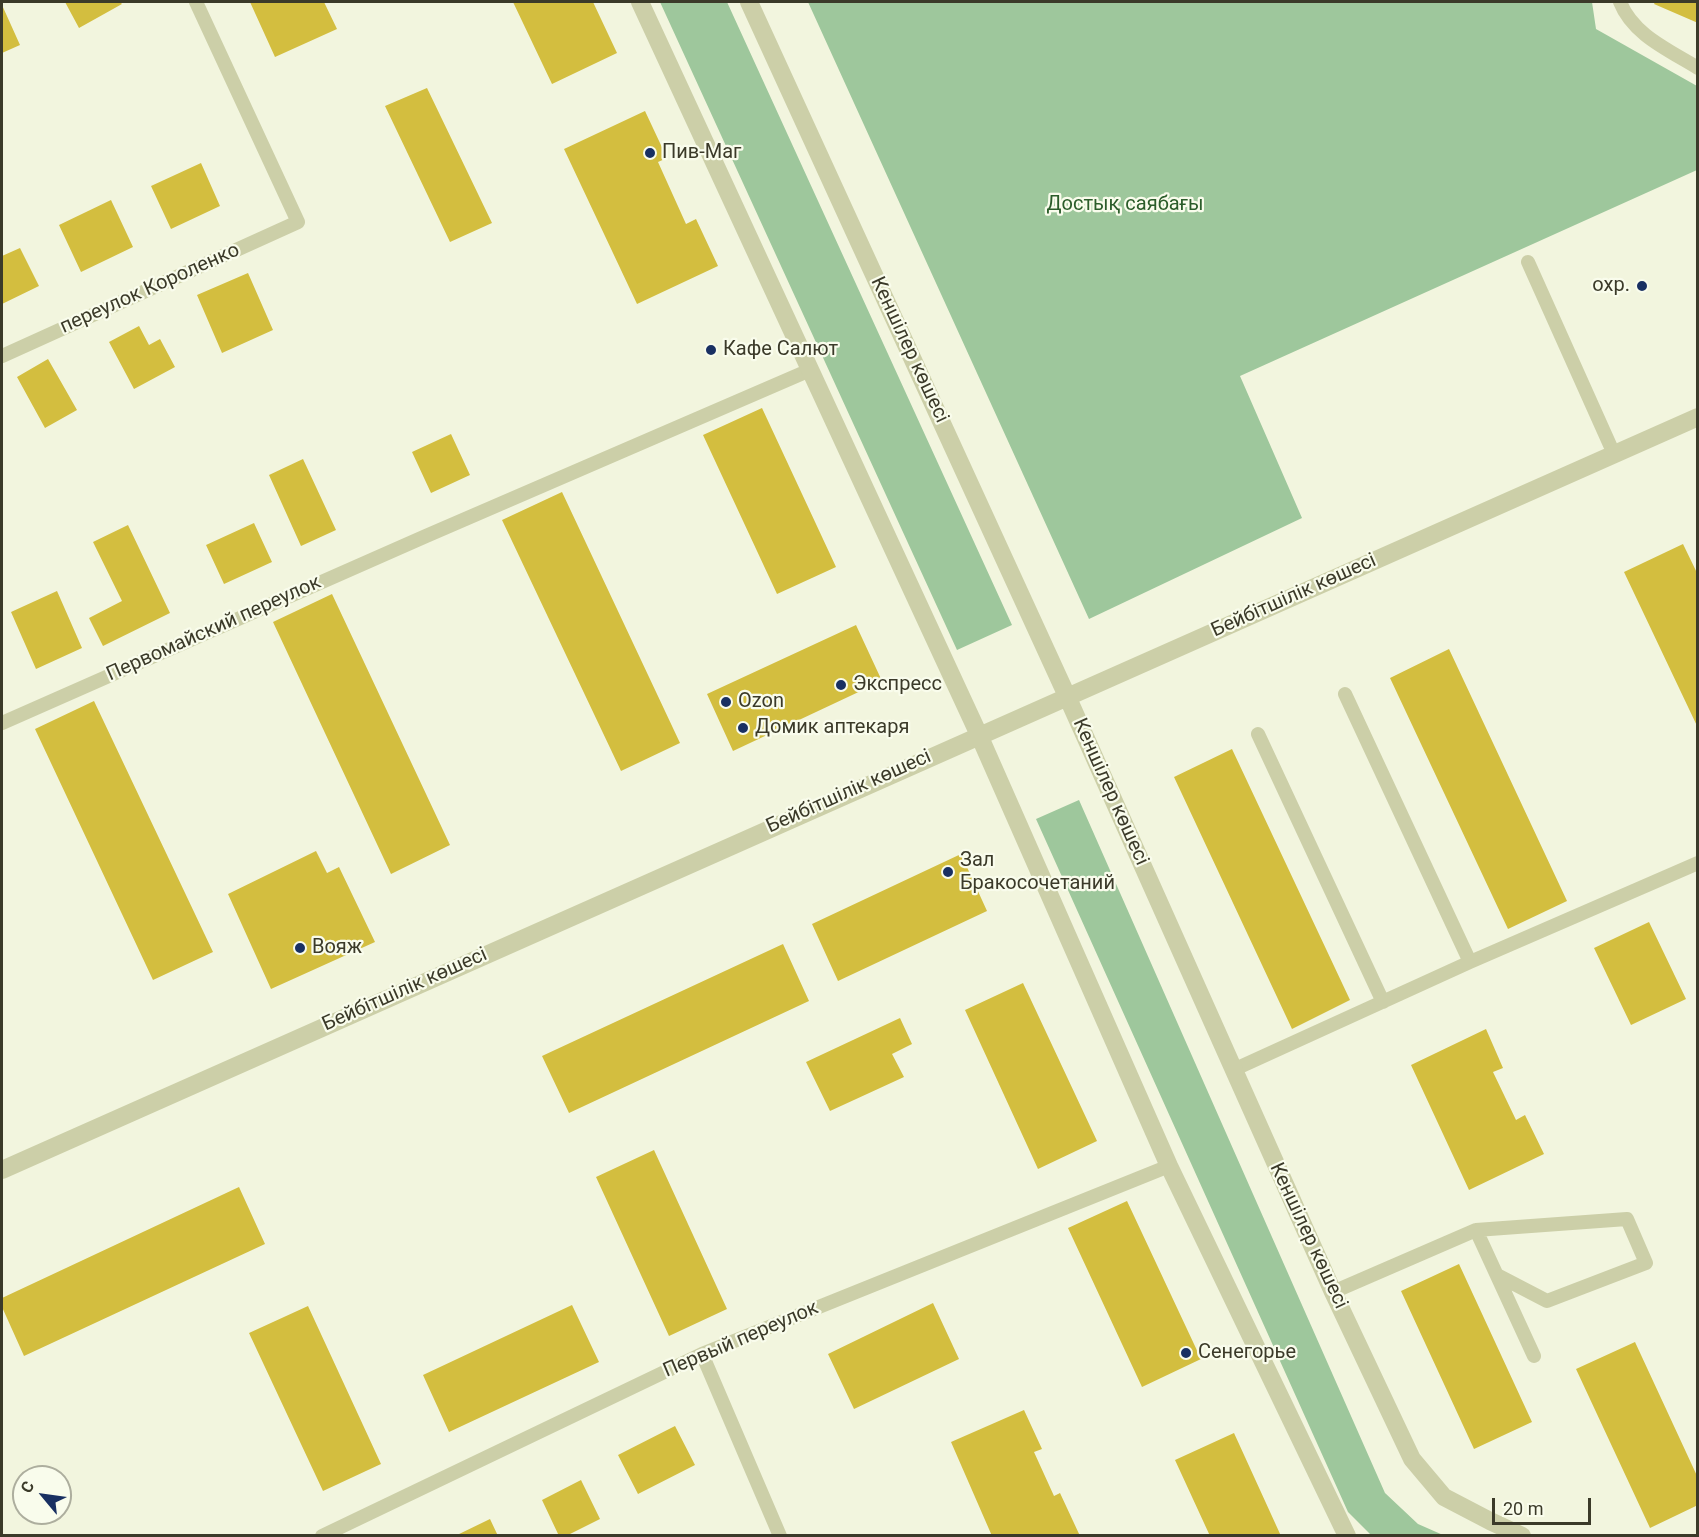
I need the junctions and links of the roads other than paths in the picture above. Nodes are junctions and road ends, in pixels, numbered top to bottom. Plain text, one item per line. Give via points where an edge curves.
1 (196, 2) edge
2 (640, 2) edge
3 (750, 2) edge
4 (1620, 2) edge
5 (1698, 68) edge
6 (1528, 262) dead end
7 (2, 356) edge
8 (810, 370) junction
9 (1698, 417) edge
10 (1614, 454) junction
11 (1345, 694) dead end
12 (1067, 696) junction
13 (2, 723) edge
14 (1258, 734) dead end
15 (978, 735) junction
16 (1698, 863) edge
17 (1470, 962) junction
18 (1383, 1002) junction
19 (1233, 1070) junction
20 (1169, 1166) junction
21 (2, 1170) edge
22 (1476, 1230) junction
23 (1497, 1275) junction
24 (1333, 1292) junction
25 (702, 1354) junction
26 (1534, 1356) dead end
27 (322, 1536) edge
28 (780, 1536) edge
29 (1347, 1536) edge
30 (1522, 1536) edge

1 - 7 lane, переулок Короленко via 297,222
2 - 8 street
3 - 12 street, Кеншілер көшесі
4 - 5 lane via 1626,17 1646,36
6 - 10 lane
8 - 13 lane, Первомайский переулок
8 - 15 street
9 - 10 street, Бейбітшілік көшесі
10 - 12 street, Бейбітшілік көшесі
11 - 17 lane
12 - 15 street, Бейбітшілік көшесі
12 - 19 street, Кеншілер көшесі
14 - 18 lane
15 - 20 street
15 - 21 street, Бейбітшілік көшесі
16 - 17 lane
17 - 18 lane
18 - 19 lane
19 - 24 street, Кеншілер көшесі
20 - 25 lane, Первый переулок
20 - 29 street
22 - 23 lane
22 - 23 lane via 1627,1219 1646,1263 1547,1301
22 - 24 lane
23 - 26 lane
24 - 30 street, Кеншілер көшесі via 1412,1459 1444,1497
25 - 27 lane, Первый переулок
25 - 28 lane

